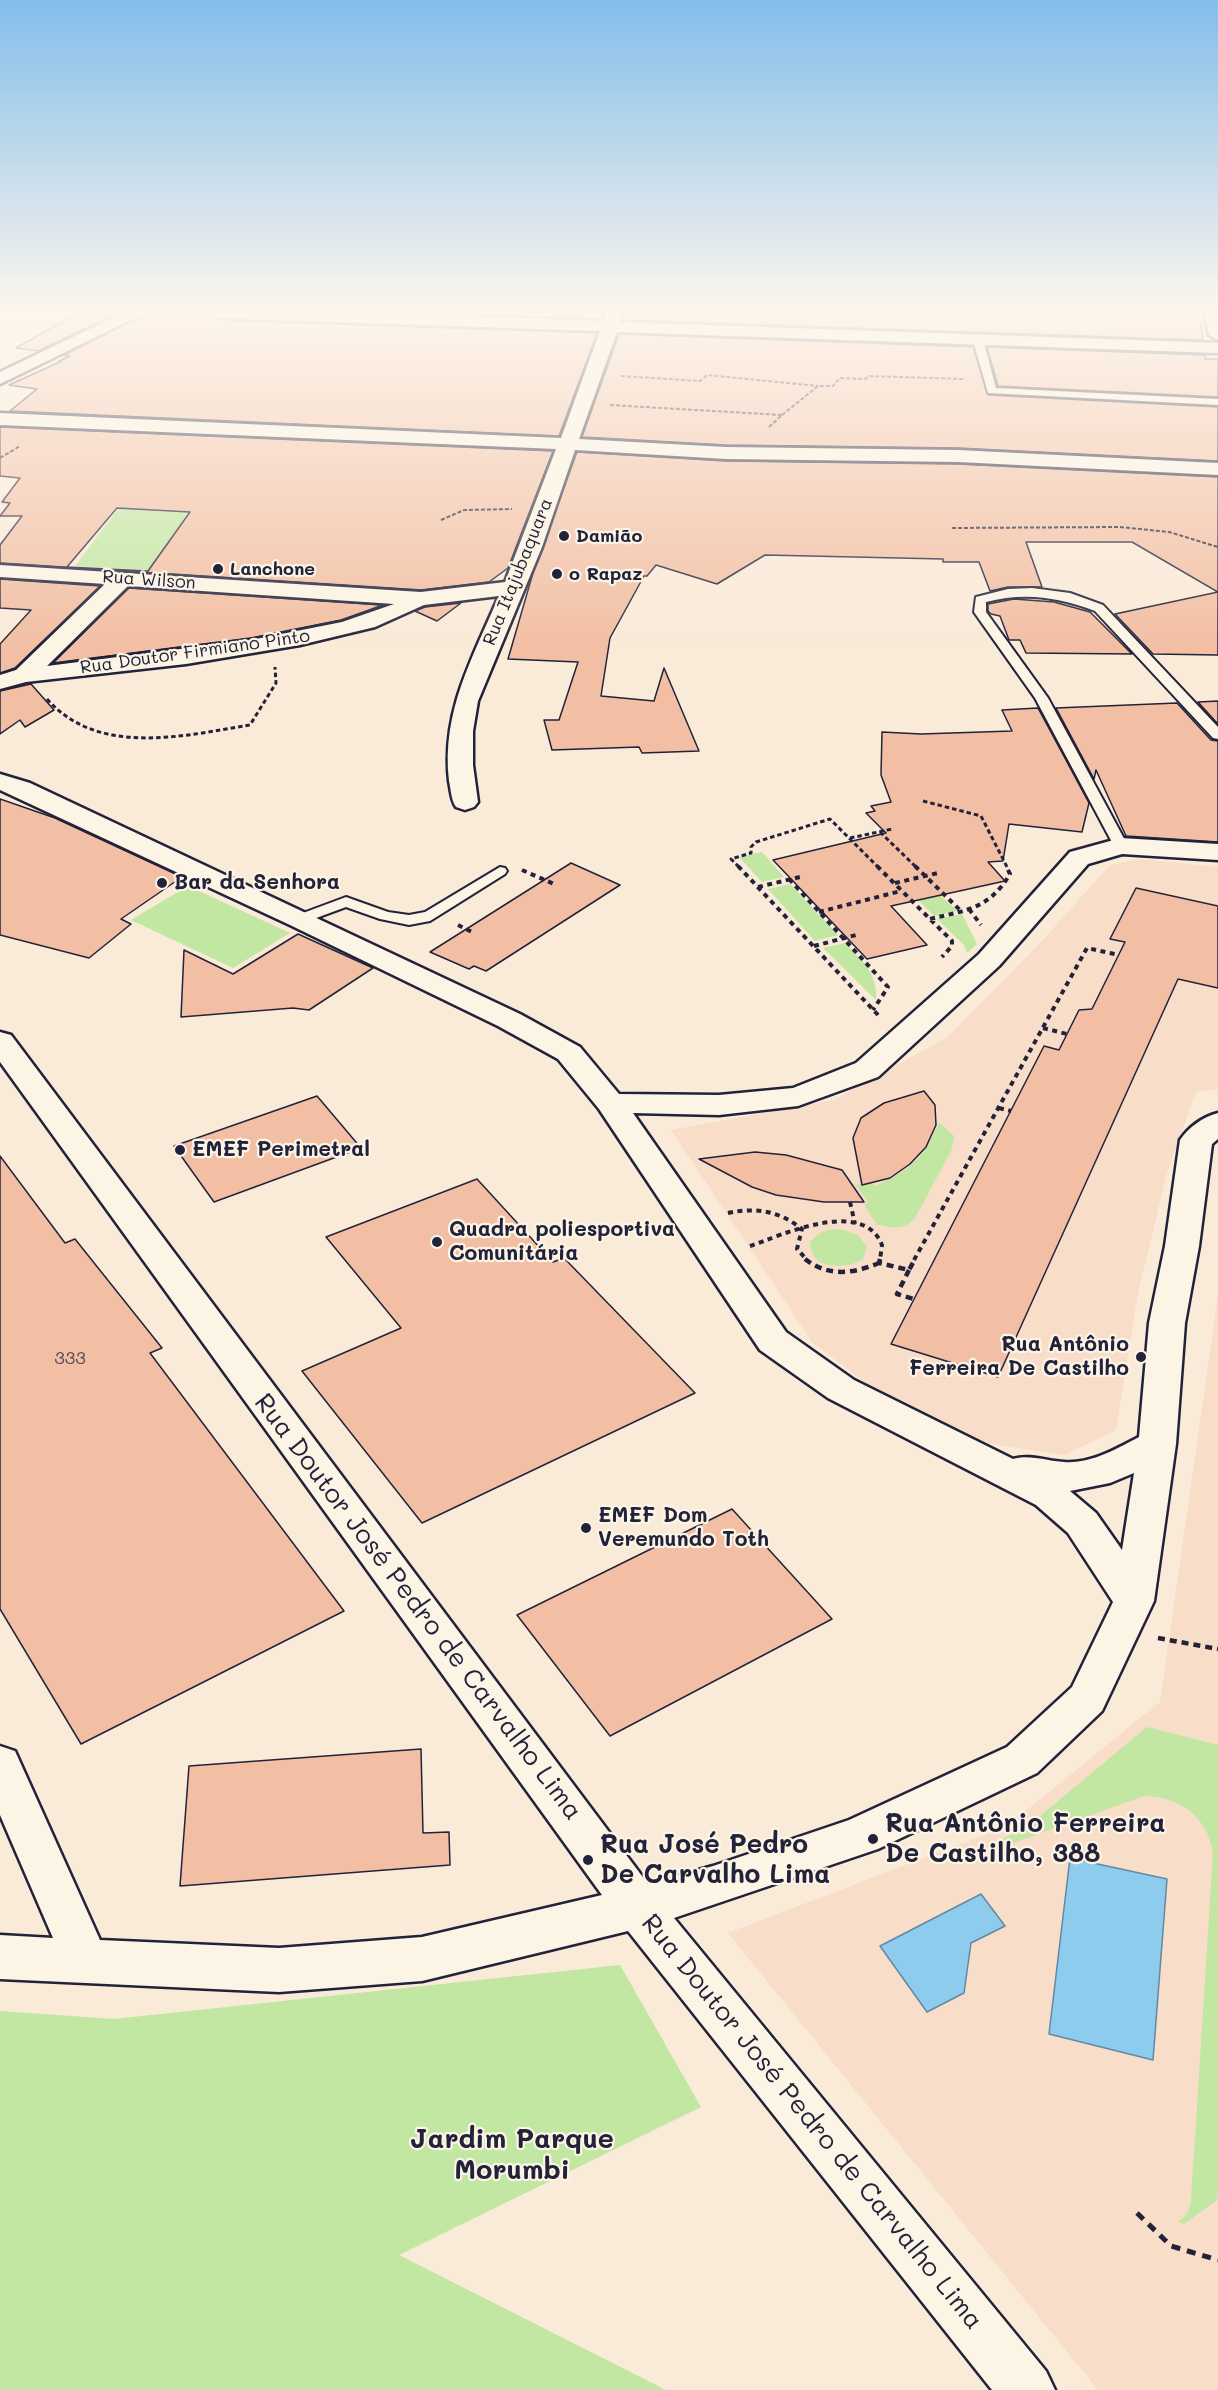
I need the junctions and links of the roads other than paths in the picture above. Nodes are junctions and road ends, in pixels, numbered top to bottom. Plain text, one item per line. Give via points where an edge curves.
1 (126, 425) edge
2 (575, 425) edge
3 (568, 444) junction
4 (1218, 469) edge
5 (0, 571) edge
6 (124, 578) junction
7 (513, 587) junction
8 (421, 599) junction
9 (24, 675) junction
10 (0, 682) edge
11 (1218, 735) edge
12 (0, 783) edge
13 (465, 802) dead end
14 (1121, 846) junction
15 (1218, 852) edge
16 (500, 871) road end
17 (300, 919) junction
18 (0, 1041) edge
19 (610, 1102) junction
20 (1218, 1123) edge
21 (1157, 1444) junction
22 (995, 1468) junction
23 (1126, 1616) junction
24 (0, 1764) edge
25 (640, 1907) junction
26 (0, 1957) edge
27 (87, 1963) junction
28 (1027, 2390) edge

1 - 3 street
2 - 3 street, Rua Itajubaquara
3 - 4 street
3 - 7 street, Rua Itajubaquara
5 - 6 street, Rua Wilson
6 - 8 street, Rua Wilson
6 - 9 street
7 - 8 street, Rua Wilson
7 - 13 street, Rua Itajubaquara via 466,701 460,765
8 - 9 street, Rua Doutor Firmiano Pinto via 396,612 325,633 259,646
9 - 10 street, Rua Doutor Firmiano Pinto
11 - 14 lane via 1099,608 1048,593 1008,593 980,600 980,612 1041,698
12 - 17 street via 21,788
14 - 15 street
14 - 19 street via 1079,858 988,960 867,1070 798,1097 719,1105
16 - 17 lane via 430,916 397,918 346,902
17 - 19 street via 569,1053
18 - 25 street, Rua Doutor José Pedro de Carvalho Lima
19 - 22 street via 773,1341 841,1389
20 - 21 street via 1196,1140 1167,1323
21 - 22 street via 1110,1469 1067,1477
21 - 23 street
22 - 23 street via 1050,1495 1082,1523
23 - 25 street via 1087,1699 1022,1760 862,1835
24 - 27 street
25 - 27 street via 422,1959 279,1970
25 - 28 street, Rua Doutor José Pedro de Carvalho Lima via 669,1949
26 - 27 street

